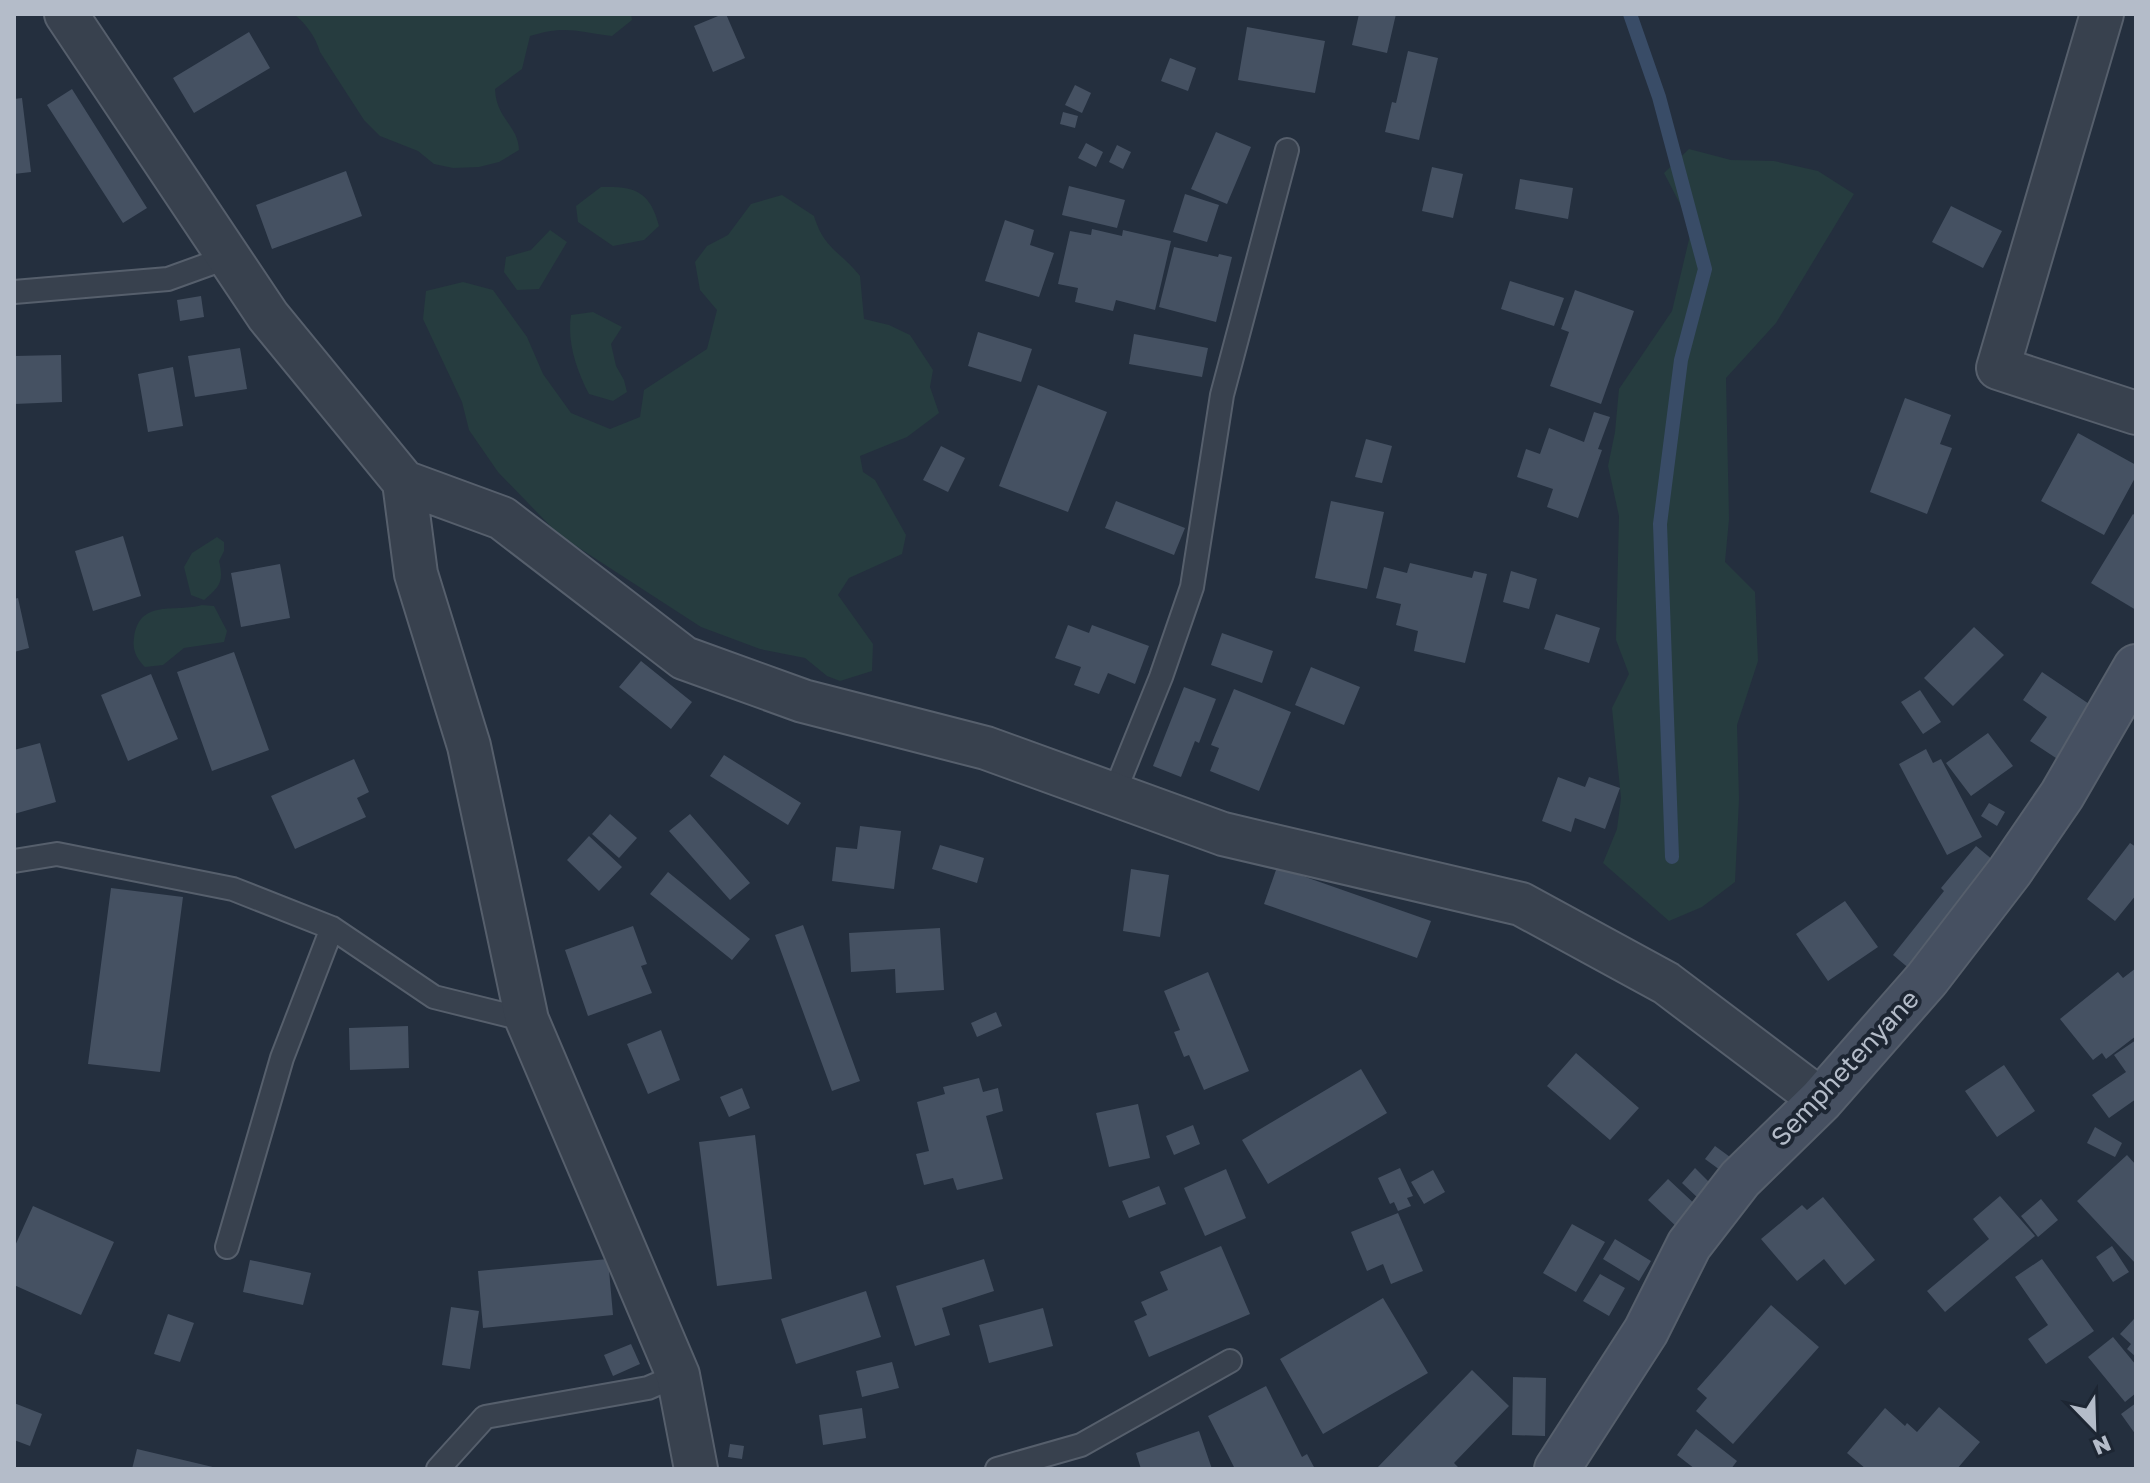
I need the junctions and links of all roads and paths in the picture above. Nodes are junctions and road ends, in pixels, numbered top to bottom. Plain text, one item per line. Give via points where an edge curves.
1 (66, 14) edge
2 (2102, 14) edge
3 (1287, 150) dead end
4 (229, 257) junction
5 (14, 292) edge
6 (2136, 413) edge
7 (404, 482) junction
8 (2134, 678) edge
9 (1113, 796) junction
10 (14, 861) edge
11 (332, 928) junction
12 (527, 1020) junction
13 (1821, 1100) junction
14 (227, 1247) dead end
15 (1230, 1361) dead end
16 (678, 1375) junction
17 (438, 1469) edge
18 (696, 1469) edge
19 (997, 1469) edge
20 (1557, 1469) edge

1 - 4 street
2 - 6 street via 1998,368
3 - 9 lane via 1222,395 1192,587
4 - 5 lane via 168,279
4 - 7 street via 268,316
7 - 9 street via 502,518 684,658 803,701 986,748
7 - 12 street via 416,574 469,746
8 - 13 main road, Semphetenyane via 2010,871 1927,979
9 - 13 street via 1223,834 1521,904 1666,983
10 - 11 lane via 57,854 233,889
11 - 12 lane via 434,997
11 - 14 lane via 282,1058
12 - 16 street
13 - 20 main road, Semphetenyane via 1740,1179 1689,1245 1646,1331
15 - 19 lane via 1081,1445
16 - 17 lane via 648,1388 485,1417
16 - 18 street

